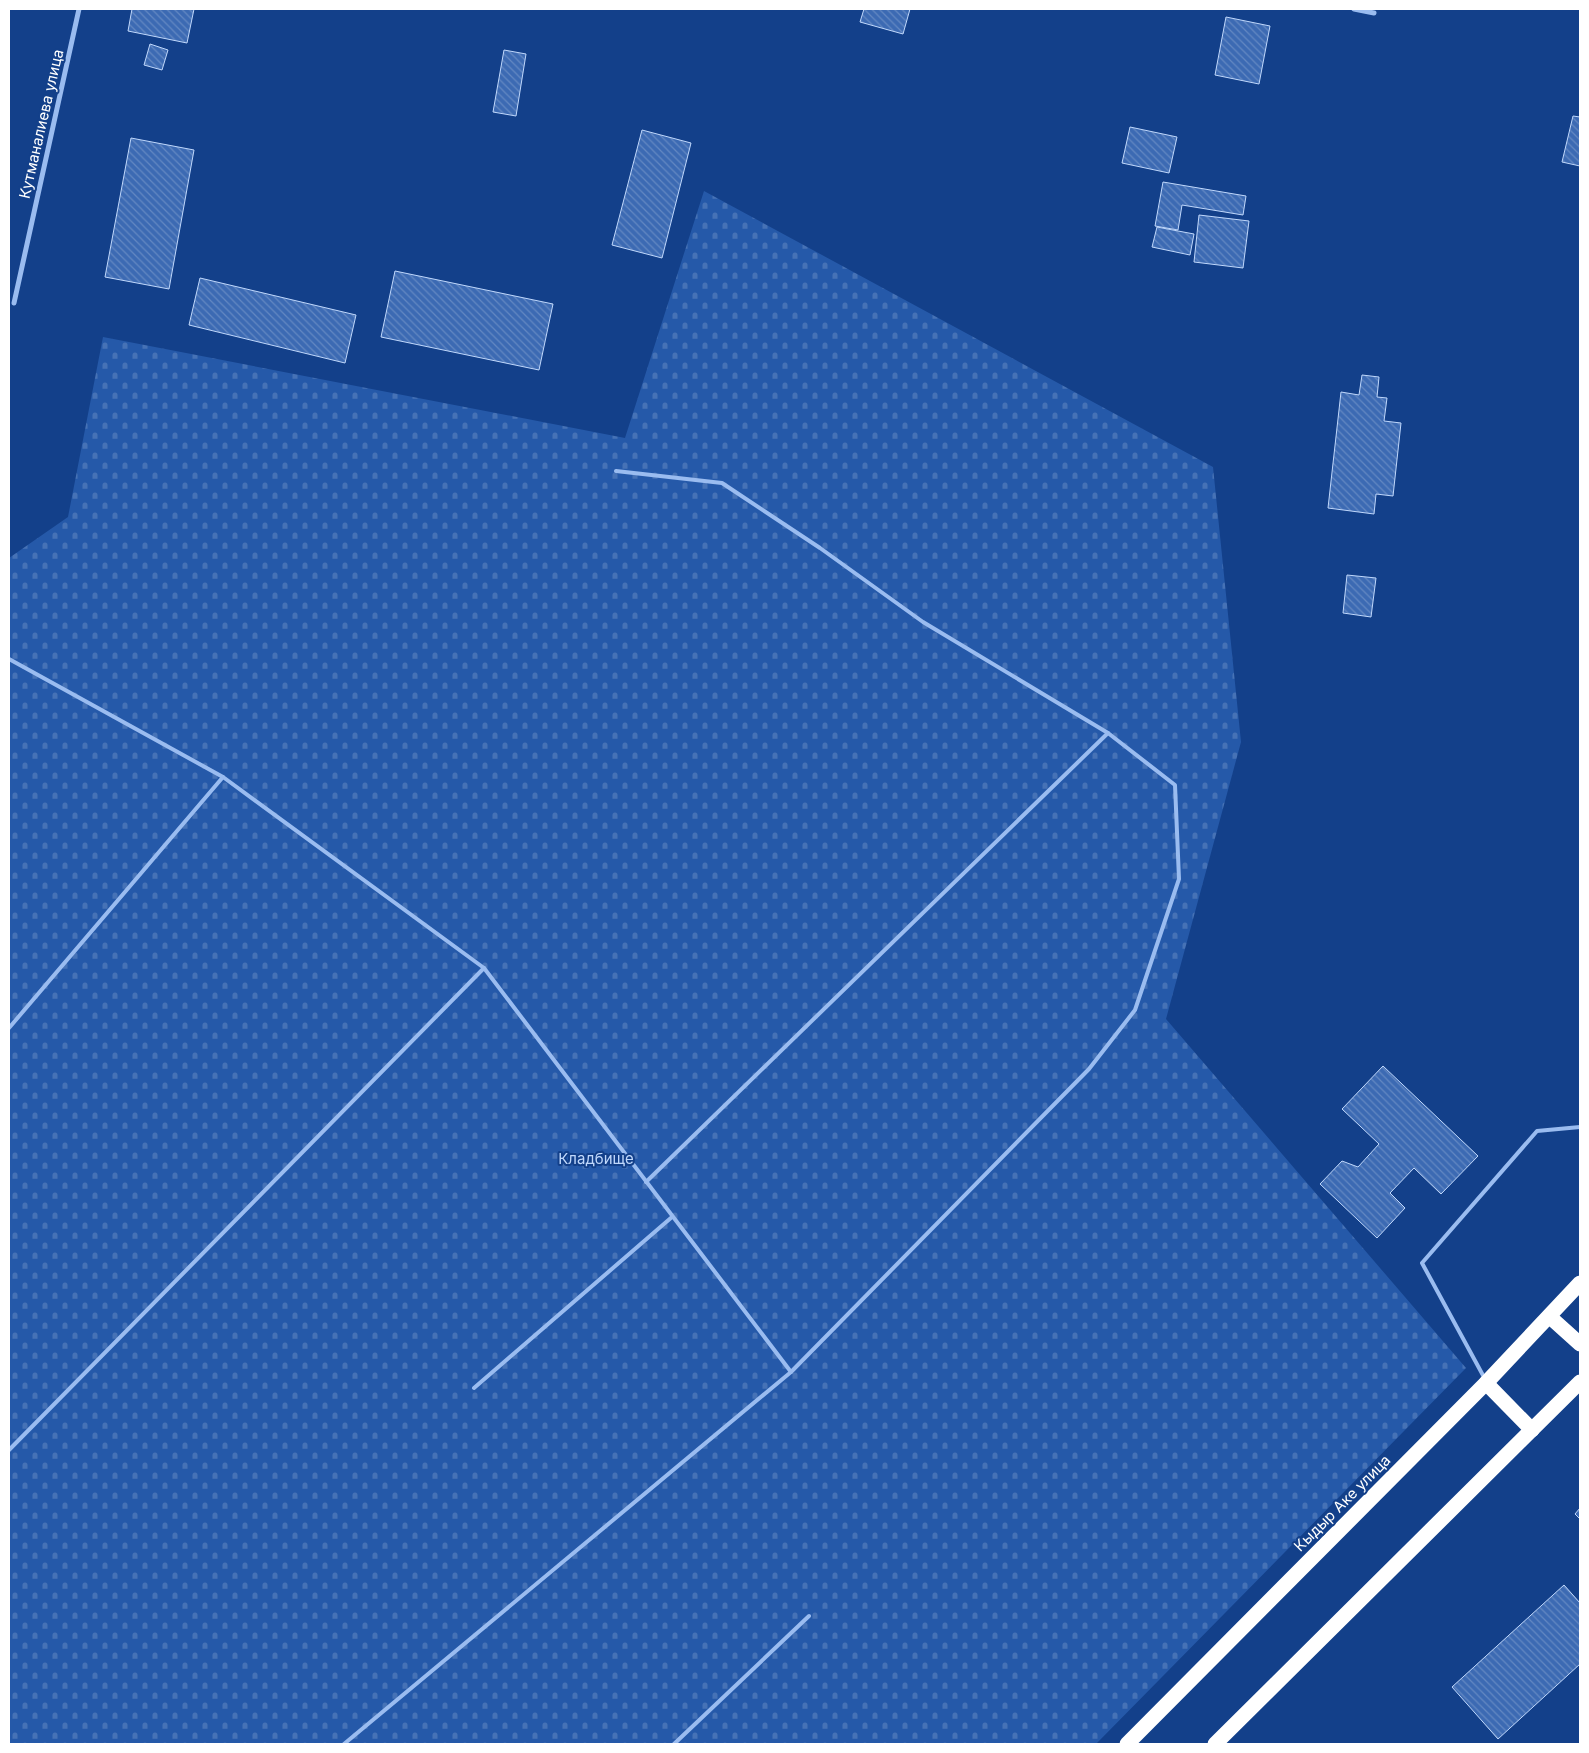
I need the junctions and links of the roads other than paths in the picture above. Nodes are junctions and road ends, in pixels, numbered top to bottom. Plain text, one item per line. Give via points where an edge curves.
1 (79, 9) edge
2 (1354, 9) edge
3 (1374, 13) dead end
4 (14, 303) dead end
5 (616, 471) dead end
6 (9, 659) edge
7 (1108, 733) junction
8 (223, 777) junction
9 (484, 968) junction
10 (9, 1028) edge
11 (1580, 1127) edge
12 (646, 1182) junction
13 (672, 1217) junction
14 (1580, 1283) edge
15 (1550, 1317) junction
16 (1580, 1344) edge
17 (791, 1372) junction
18 (1580, 1382) edge
19 (1486, 1383) junction
20 (474, 1388) dead end
21 (1532, 1430) junction
22 (9, 1450) edge
23 (809, 1616) dead end
24 (344, 1744) edge
25 (674, 1744) edge
26 (1127, 1744) edge
27 (1215, 1744) edge

1 - 4 street, Кутманалиева улица
2 - 3 street
5 - 7 lane via 722,483 923,622
6 - 8 lane
7 - 12 lane
7 - 17 lane via 1175,785 1180,879 1135,1010 1089,1069
8 - 9 lane
8 - 10 lane
9 - 12 lane
9 - 22 lane
11 - 19 lane via 1537,1131 1422,1263
12 - 13 lane
13 - 17 lane
13 - 20 lane
14 - 15 highway, Кыдыр Аке улица
15 - 16 highway
15 - 19 highway, Кыдыр Аке улица
17 - 24 lane
18 - 21 highway
19 - 21 highway
19 - 26 highway, Кыдыр Аке улица
21 - 27 highway
23 - 25 lane

